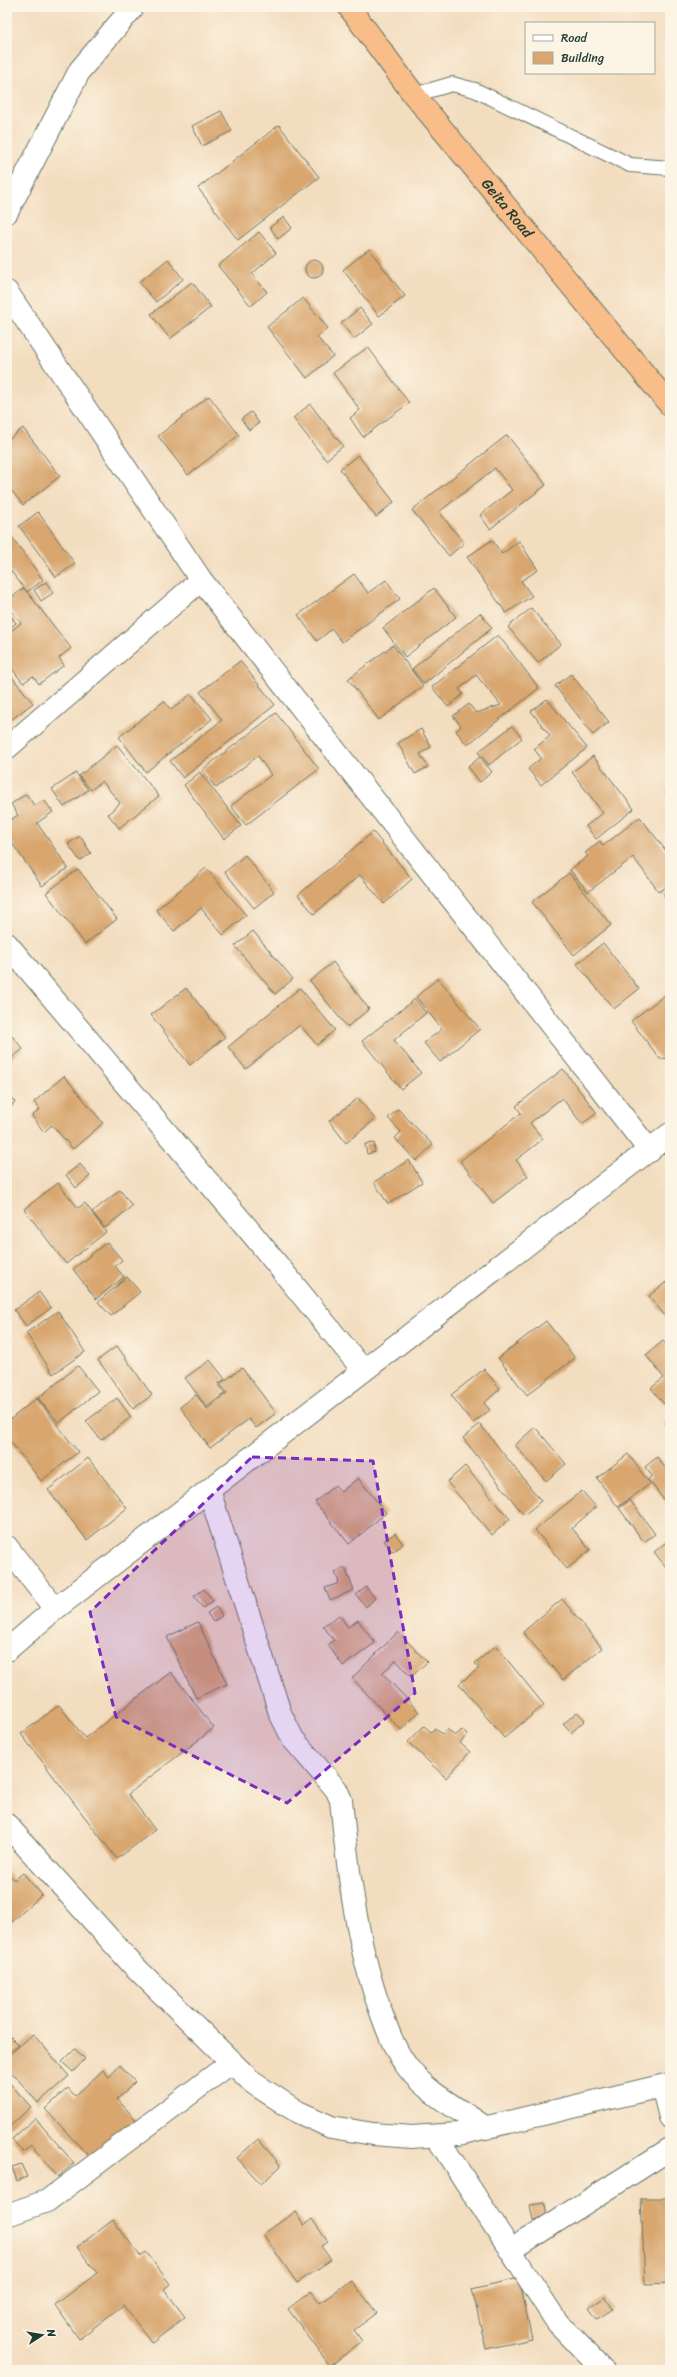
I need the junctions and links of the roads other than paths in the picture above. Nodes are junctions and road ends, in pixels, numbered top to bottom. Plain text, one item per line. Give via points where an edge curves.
1 (133, 7) edge
2 (349, 7) edge
3 (414, 95) junction
4 (670, 168) edge
5 (7, 212) edge
6 (7, 292) edge
7 (670, 405) edge
8 (202, 580) junction
9 (7, 748) edge
10 (7, 944) edge
11 (670, 1134) edge
12 (650, 1151) junction
13 (363, 1370) junction
14 (209, 1490) junction
15 (7, 1547) edge
16 (55, 1609) junction
17 (7, 1650) edge
18 (7, 1825) edge
19 (232, 2062) junction
20 (666, 2085) edge
21 (670, 2117) edge
22 (486, 2128) junction
23 (436, 2136) junction
24 (670, 2150) edge
25 (7, 2215) edge
26 (511, 2250) junction
27 (603, 2370) edge

1 - 5 street via 80,70
2 - 3 highway, Geita Road
3 - 4 lane via 452,84 475,90 630,165
3 - 7 highway, Geita Road
6 - 8 street
8 - 9 street
8 - 12 street
10 - 13 street via 254,1236
11 - 12 street
12 - 13 street
13 - 14 street
14 - 16 street
14 - 22 street via 280,1713 293,1739 336,1789 341,1800 357,1920 374,1991 390,2036 410,2070 424,2084
15 - 16 street
16 - 17 street
18 - 19 street via 132,1964
19 - 23 street via 253,2083 298,2112 331,2127 373,2134
19 - 25 street via 47,2201
20 - 21 street
20 - 22 street
22 - 23 street
23 - 26 street
24 - 26 street
26 - 27 street via 557,2322

